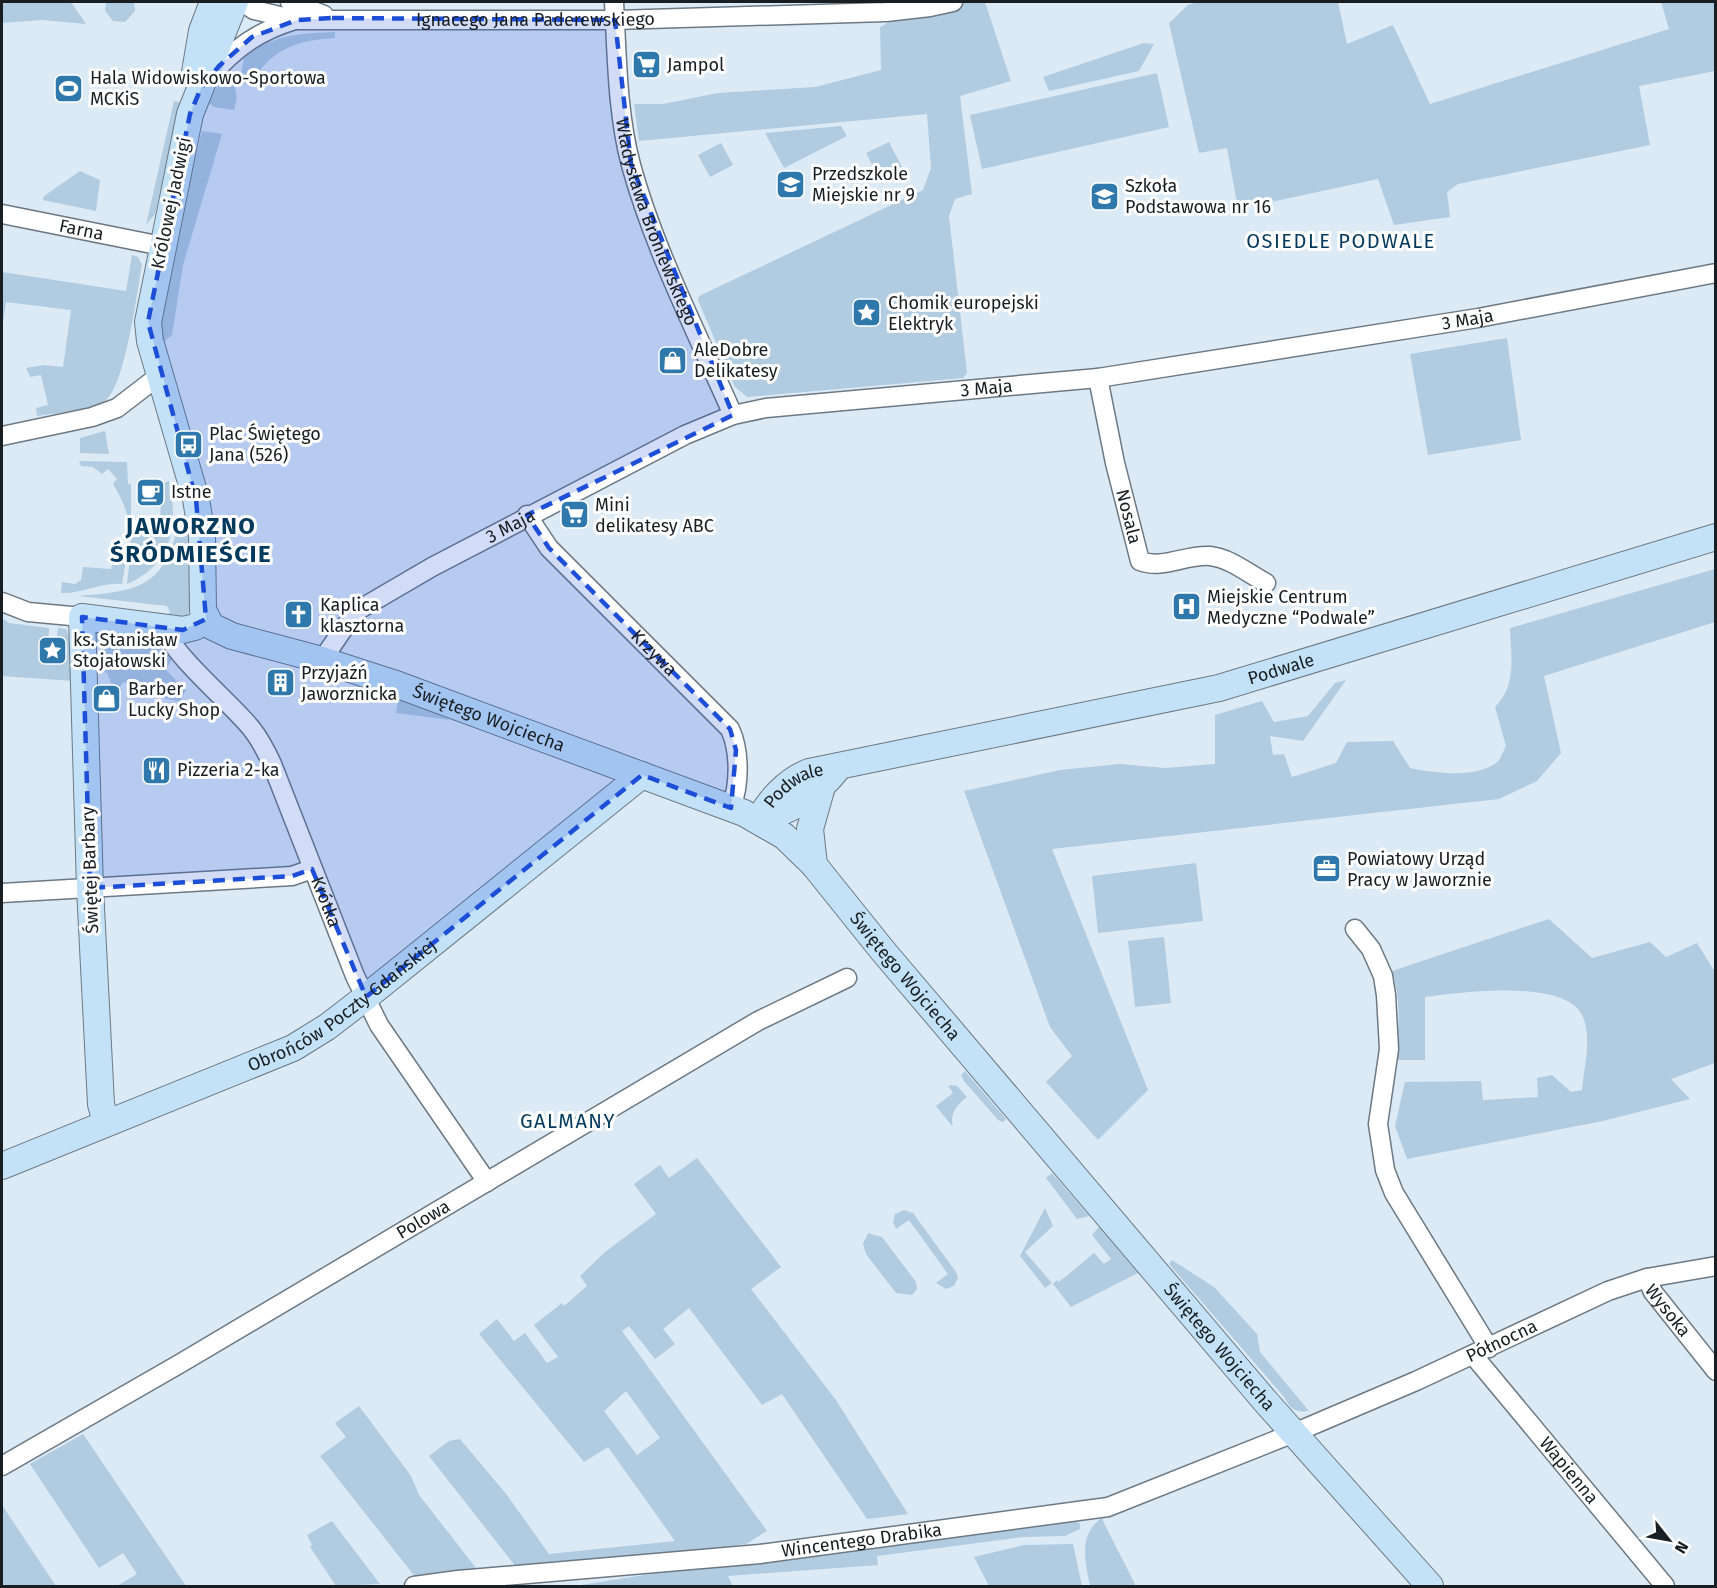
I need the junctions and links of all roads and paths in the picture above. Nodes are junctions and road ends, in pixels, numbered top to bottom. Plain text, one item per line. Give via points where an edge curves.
1 (213, 2) edge
2 (235, 2) edge
3 (242, 2) edge
4 (290, 2) edge
5 (953, 2) edge
6 (614, 10) edge
7 (332, 18) junction
8 (297, 20) junction
9 (201, 88) junction
10 (190, 114) junction
11 (2, 214) edge
12 (162, 246) junction
13 (1716, 273) edge
14 (160, 375) junction
15 (1098, 378) junction
16 (733, 415) junction
17 (2, 436) edge
18 (527, 515) junction
19 (1716, 537) edge
20 (1266, 583) dead end
21 (2, 602) edge
22 (82, 617) junction
23 (206, 620) junction
24 (164, 627) junction
25 (322, 660) junction
26 (838, 768) junction
27 (642, 775) junction
28 (821, 789) junction
29 (731, 808) junction
30 (759, 820) junction
31 (813, 865) junction
32 (312, 869) junction
33 (90, 888) junction
34 (2, 893) edge
35 (1355, 929) dead end
36 (847, 978) dead end
37 (366, 997) junction
38 (106, 1123) junction
39 (2, 1166) edge
40 (487, 1182) junction
41 (1716, 1266) edge
42 (1647, 1278) junction
43 (1481, 1352) junction
44 (1716, 1371) edge
45 (1294, 1433) junction
46 (2, 1467) edge
47 (414, 1587) edge
48 (1430, 1587) edge
49 (1665, 1587) edge

1 - 10 street via 202,31
2 - 9 street, Królowej Jadwigi
3 - 8 street, Ignacego Jana Paderewskiego via 254,10
4 - 7 street, Ignacego Jana Paderewskiego
5 - 6 street, Ignacego Jana Paderewskiego via 886,12
6 - 7 street, Ignacego Jana Paderewskiego via 393,20
6 - 16 street, Władysława Broniewskiego via 621,104 631,164 645,210
7 - 8 street, Ignacego Jana Paderewskiego
8 - 9 street, Ignacego Jana Paderewskiego via 263,31 243,44
9 - 10 street, Królowej Jadwigi
10 - 12 street, Królowej Jadwigi
11 - 12 street, Farna
12 - 14 street, Królowej Jadwigi via 149,311 150,341
13 - 15 street, 3 Maja via 1478,318
14 - 17 street via 117,408
14 - 23 street, Królowej Jadwigi via 200,517
15 - 16 street, 3 Maja via 766,408
15 - 20 street, Nosala via 1140,561 1152,565 1212,556
16 - 18 street, 3 Maja
18 - 25 street, 3 Maja via 355,612
18 - 29 street, Krzywa via 549,548 730,729 736,750 736,795
19 - 26 street, Podwale via 1219,688
21 - 22 street via 28,612
22 - 24 street
22 - 33 street, Świętej Barbary
23 - 24 street via 183,630
23 - 25 street, Świętego Wojciecha via 232,636
24 - 32 street, Krótka via 188,662 261,743
25 - 27 street, Świętego Wojciecha
26 - 28 street, Podwale
26 - 30 street, Podwale via 799,776 767,803
27 - 29 street, Świętego Wojciecha
27 - 37 street, Obrońców Poczty Gdańskiej
28 - 30 street, Podwale via 783,812
28 - 31 street, Podwale via 810,829
29 - 30 street, Świętego Wojciecha
30 - 31 street, Świętego Wojciecha via 794,844
31 - 45 street, Świętego Wojciecha
32 - 33 street via 292,876
32 - 37 street, Krótka
33 - 34 street
33 - 38 street, Świętej Barbary via 100,1104
35 - 43 street, Wapienna via 1371,949 1383,976 1386,995 1389,1049 1378,1124 1385,1170
36 - 40 street, Polowa via 758,1021
37 - 38 street, Obrońców Poczty Gdańskiej via 293,1048
37 - 40 street, Krótka via 379,1024
38 - 39 street, Obrońców Poczty Gdańskiej
40 - 46 street, Polowa
41 - 42 street, Północna
42 - 43 street, Północna via 1608,1291
42 - 44 street, Wysoka via 1653,1292
43 - 45 street, Północna
43 - 49 street, Wapienna
45 - 47 street, Wincentego Drabika via 1108,1507 760,1554
45 - 48 street, Świętego Wojciecha

